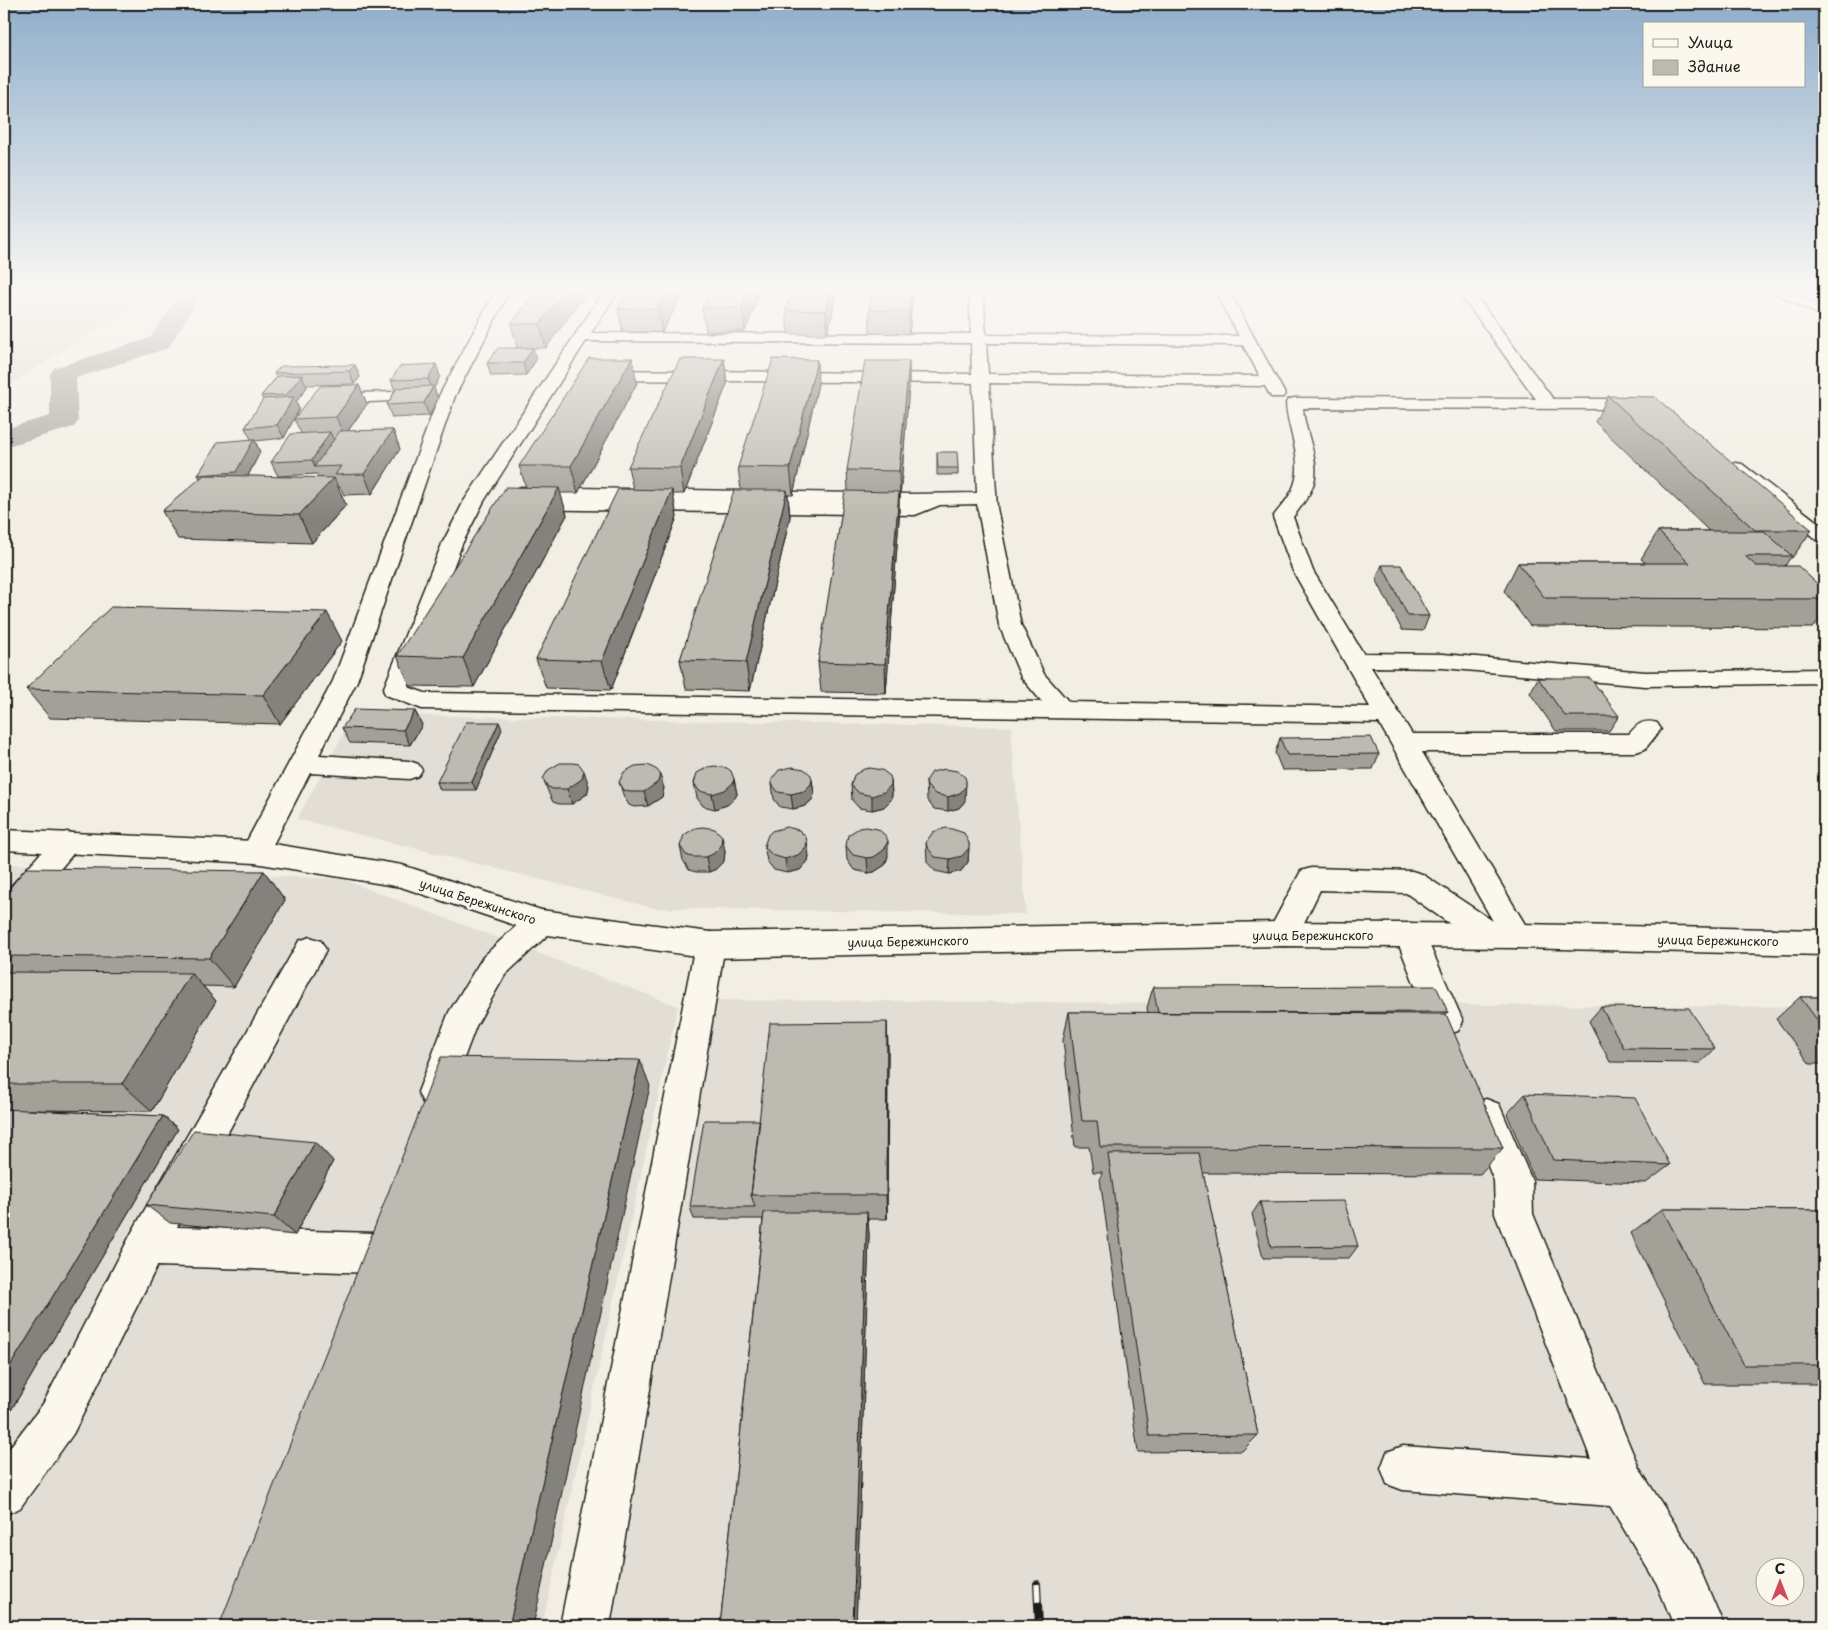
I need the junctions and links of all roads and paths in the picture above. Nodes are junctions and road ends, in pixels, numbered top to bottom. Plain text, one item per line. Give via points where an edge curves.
1 (463, 366) edge
2 (576, 366) edge
3 (940, 366) edge
4 (979, 366) edge
5 (1262, 366) edge
6 (1520, 366) edge
7 (574, 375) junction
8 (907, 377) junction
9 (980, 378) junction
10 (1270, 381) junction
11 (447, 396) junction
12 (316, 399) edge
13 (1294, 403) junction
14 (1548, 404) junction
15 (1656, 411) edge
16 (1717, 454) edge
17 (986, 498) junction
18 (937, 500) junction
19 (1824, 536) edge
20 (1356, 660) junction
21 (1824, 676) edge
22 (1062, 710) junction
23 (1388, 714) junction
24 (1648, 730) dead end
25 (1404, 743) junction
26 (301, 763) junction
27 (409, 770) dead end
28 (4, 840) edge
29 (67, 842) junction
30 (254, 852) junction
31 (4, 912) edge
32 (541, 922) junction
33 (1283, 934) junction
34 (1410, 935) junction
35 (1504, 936) junction
36 (1824, 942) edge
37 (710, 945) junction
38 (310, 950) dead end
39 (423, 1124) edge
40 (146, 1246) junction
41 (361, 1290) edge
42 (1402, 1468) dead end
43 (1623, 1484) junction
44 (4, 1492) edge
45 (584, 1626) edge
46 (1699, 1626) edge

1 - 11 main road
2 - 7 main road
3 - 8 main road
4 - 9 main road
5 - 10 main road
6 - 14 main road
7 - 8 main road
7 - 22 main road via 474,502 452,544 395,690 422,701
8 - 9 main road
9 - 10 main road
9 - 17 main road
10 - 13 main road via 1277,394
11 - 12 main road
11 - 26 main road via 345,681
13 - 14 main road
13 - 20 main road via 1293,412 1306,461 1304,485 1283,517 1303,571
14 - 15 main road via 1631,404
16 - 19 main road
17 - 18 main road
17 - 22 main road via 1010,625 1033,677
18 - 18 main road via 521,493 511,498 517,503 915,510
20 - 21 main road via 1443,661 1645,679
20 - 23 main road
22 - 23 main road
23 - 25 main road
24 - 25 main road via 1636,743
25 - 35 main road
26 - 27 main road
26 - 30 main road
28 - 29 main road, улица Бережинского
29 - 30 main road, улица Бережинского
29 - 31 main road
30 - 32 main road, улица Бережинского via 402,876
32 - 37 main road, улица Бережинского
32 - 39 main road via 494,966 461,1022
33 - 34 main road, улица Бережинского
33 - 35 main road via 1311,879 1412,882
33 - 37 main road, улица Бережинского
34 - 35 main road, улица Бережинского
34 - 43 main road via 1513,1181 1514,1214
35 - 36 main road, улица Бережинского
37 - 45 main road
38 - 40 main road
40 - 41 main road via 380,1239
40 - 44 main road via 58,1419
42 - 43 main road
43 - 46 main road via 1676,1568

